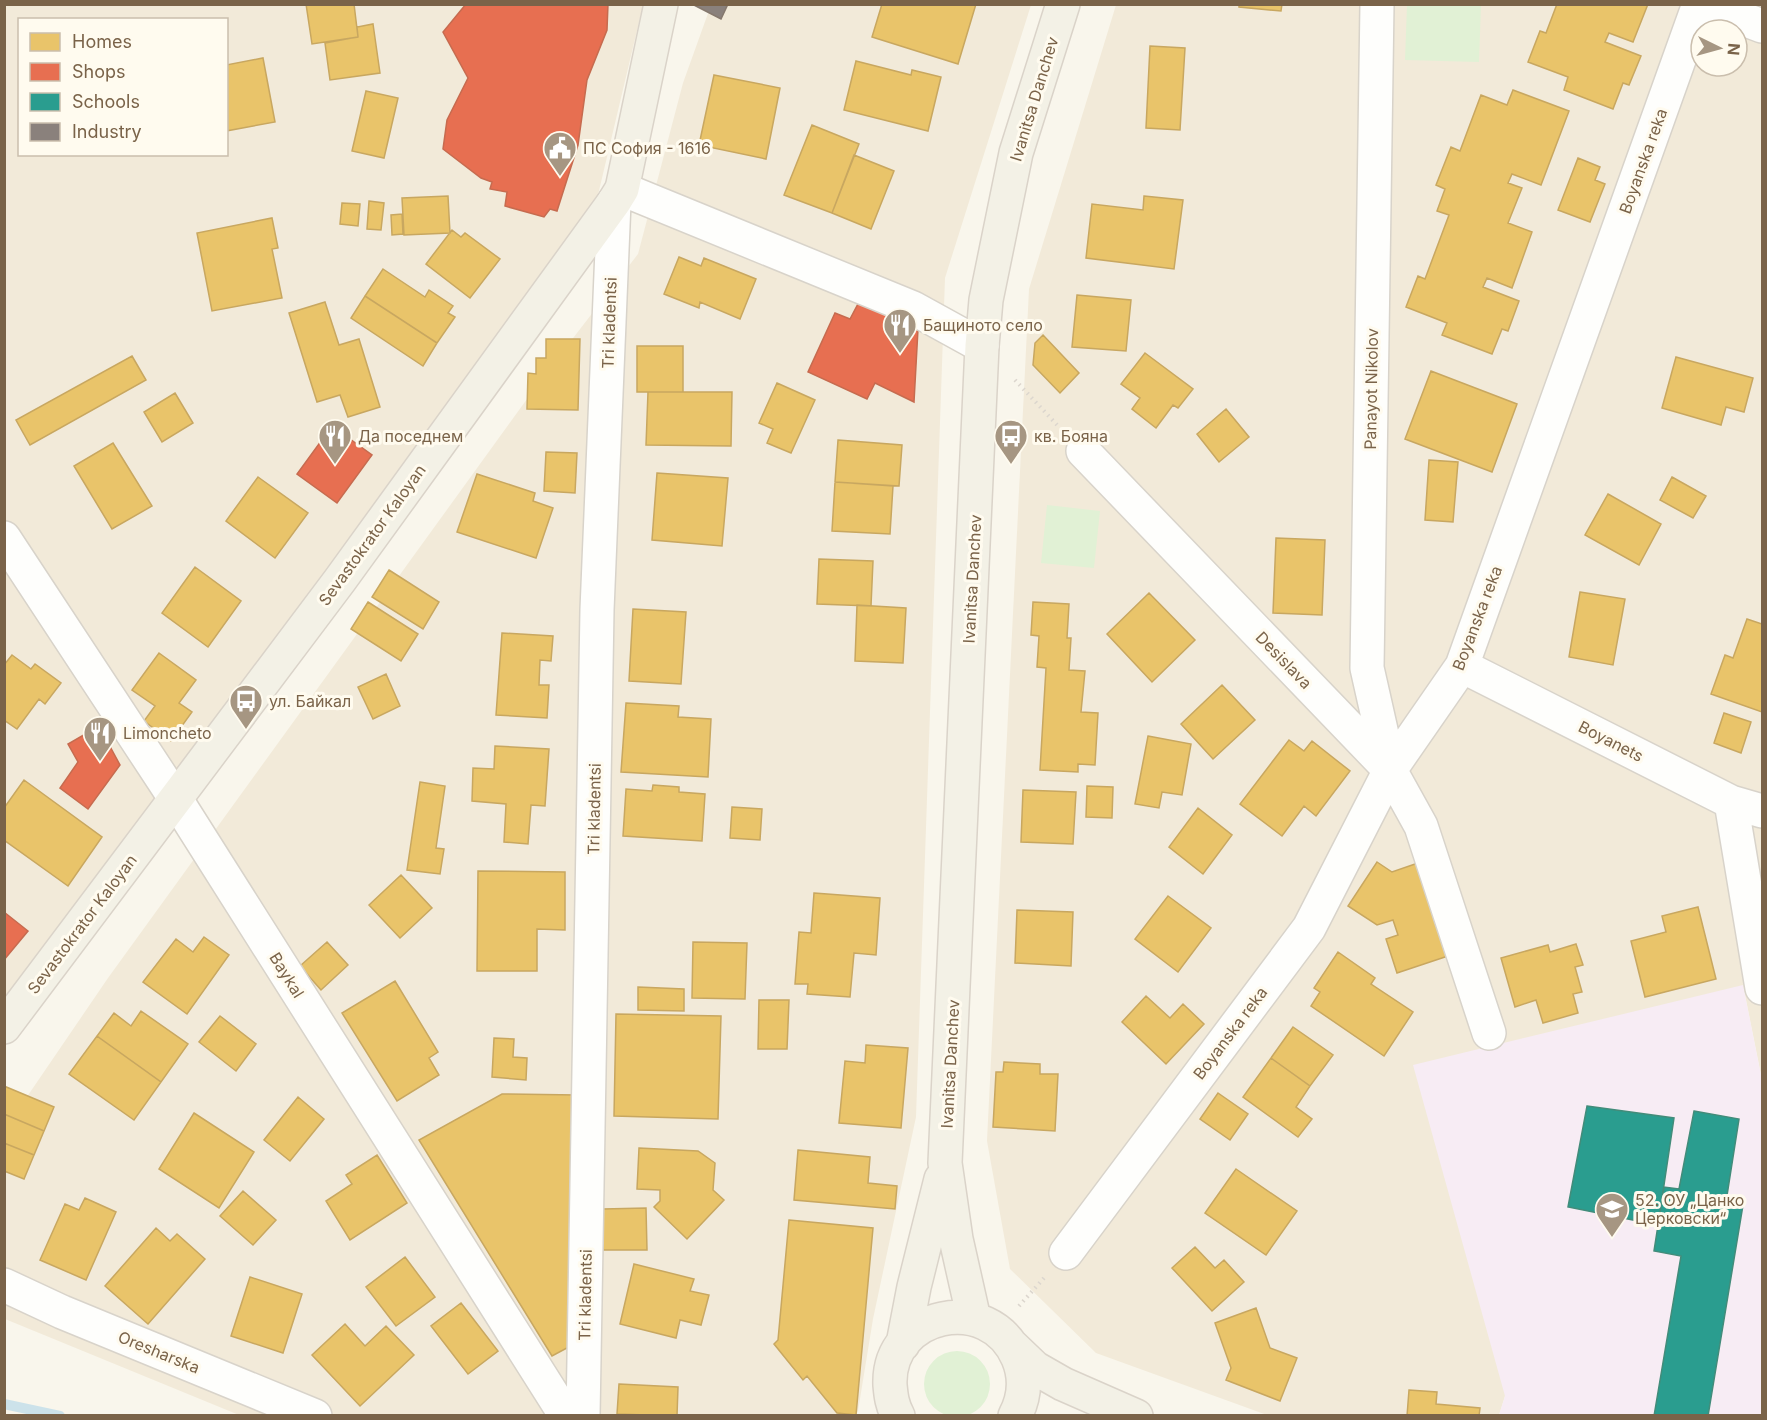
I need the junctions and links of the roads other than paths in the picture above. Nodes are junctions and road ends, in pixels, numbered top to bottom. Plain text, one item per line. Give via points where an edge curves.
1 (661, 4) edge
2 (1063, 4) edge
3 (1377, 4) edge
4 (1698, 4) edge
5 (1704, 4) edge
6 (1762, 26) edge
7 (618, 196) junction
8 (982, 346) junction
9 (1083, 451) road end
10 (4, 538) edge
11 (1462, 666) junction
12 (1390, 770) junction
13 (175, 798) junction
14 (1731, 802) junction
15 (1762, 811) edge
16 (1762, 988) edge
17 (4, 1027) edge
18 (1489, 1033) dead end
19 (945, 1163) junction
20 (1066, 1253) road end
21 (4, 1285) edge
22 (974, 1319) junction
23 (903, 1344) junction
24 (1012, 1346) junction
25 (892, 1410) edge
26 (315, 1416) edge
27 (566, 1416) edge
28 (583, 1416) edge
29 (1016, 1416) edge
30 (1137, 1416) edge

1 - 7 main road, Sevastokrator Kaloyan
2 - 8 main road, Ivanitsa Danchev via 1016,153 986,300
3 - 12 street, Panayot Nikolov via 1367,668
4 - 11 street, Boyanska reka
5 - 6 street
7 - 8 street via 913,308
7 - 13 main road, Sevastokrator Kaloyan
7 - 28 street, Tri kladentsi via 597,610
8 - 19 main road, Ivanitsa Danchev
9 - 12 street, Desislava
10 - 13 street, Baykal
11 - 12 street, Boyanska reka
11 - 14 street, Boyanets
12 - 18 street, Desislava via 1421,826
12 - 20 street, Boyanska reka via 1309,928
13 - 17 main road, Sevastokrator Kaloyan
13 - 27 street, Baykal
14 - 15 street, Boyanets
14 - 16 street
19 - 22 main road, Ivanitsa Danchev via 956,1239
19 - 23 main road, Ivanitsa Danchev
21 - 26 street, Oresharska
22 - 23 main road via 936,1320 922,1326
22 - 24 main road via 997,1330
23 - 25 main road via 894,1359 890,1378
24 - 29 main road via 1022,1368 1024,1385
24 - 30 main road via 1035,1368 1063,1384

